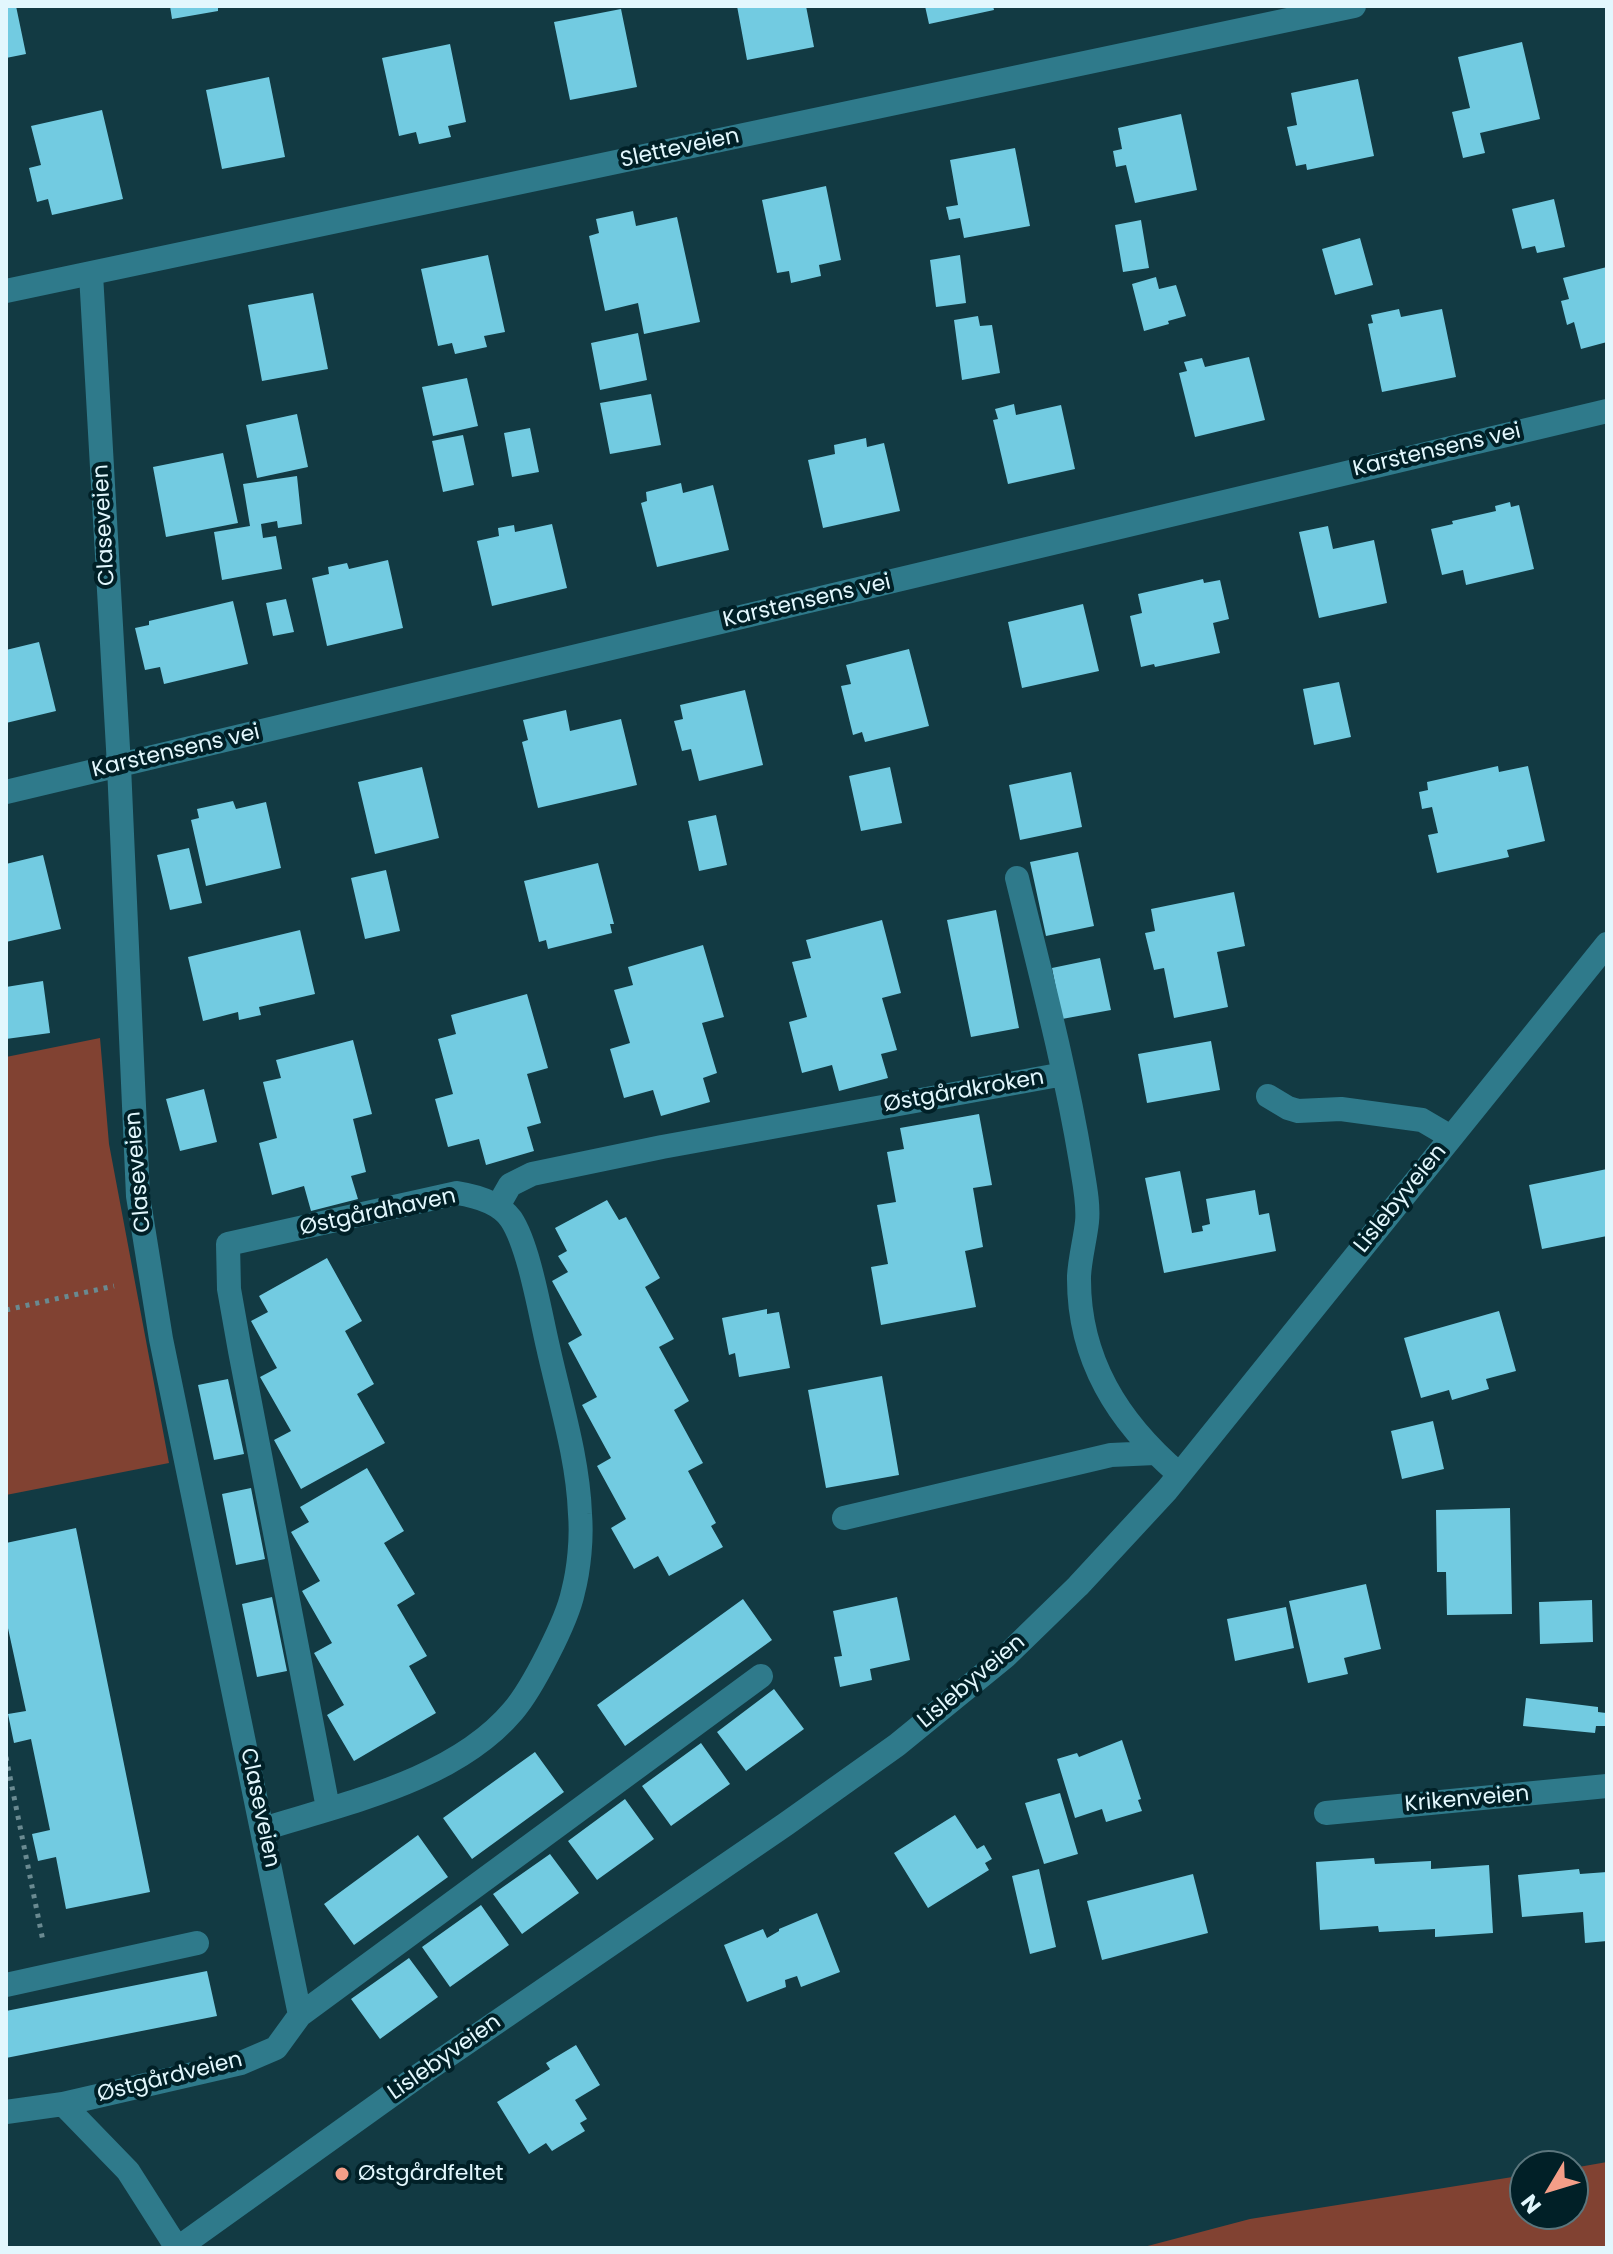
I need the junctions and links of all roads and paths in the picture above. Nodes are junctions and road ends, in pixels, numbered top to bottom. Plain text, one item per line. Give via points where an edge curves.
1 (1354, 6) edge
2 (91, 274) junction
3 (6, 291) edge
4 (1607, 411) edge
5 (119, 766) junction
6 (6, 792) edge
7 (1017, 878) dead end
8 (1607, 944) edge
9 (1064, 1074) junction
10 (1268, 1096) dead end
11 (1451, 1137) junction
12 (498, 1206) junction
13 (151, 1278) junction
14 (6, 1310) edge
15 (1155, 1453) junction
16 (1179, 1474) junction
17 (844, 1518) dead end
18 (761, 1676) dead end
19 (6, 1757) edge
20 (1607, 1786) edge
21 (328, 1808) junction
22 (1326, 1813) dead end
23 (263, 1829) junction
24 (197, 1943) dead end
25 (50, 1975) junction
26 (6, 1985) edge
27 (300, 2015) junction
28 (63, 2104) junction
29 (6, 2112) edge
30 (177, 2248) edge

1 - 2 street, Sletteveien
2 - 3 street, Sletteveien
2 - 5 street, Claseveien
4 - 5 street, Karstensens vei
5 - 6 street, Karstensens vei
5 - 13 street, Claseveien via 138,1196
7 - 9 street
8 - 11 street, Lislebyveien
9 - 12 street, Østgårdkroken via 532,1174 510,1185
9 - 15 street, Østgårdkroken via 1088,1218 1079,1274 1082,1317 1109,1396
10 - 11 street via 1298,1111 1341,1109 1422,1120
11 - 16 street, Lislebyveien
12 - 21 street via 517,1230 533,1280 577,1476 581,1516 571,1600 550,1649 501,1724 440,1767
12 - 21 street, Østgårdhaven via 457,1193 228,1244 237,1335
13 - 14 path
13 - 23 street, Claseveien
15 - 16 street, Østgårdkroken
15 - 17 street via 1111,1455
16 - 30 street, Lislebyveien via 1006,1656 897,1745
18 - 27 street
19 - 25 path
20 - 22 street, Krikenveien
21 - 23 street
23 - 27 street, Claseveien
24 - 25 street
25 - 26 street
27 - 28 street, Østgårdveien via 276,2048 241,2063
28 - 29 street, Østgårdveien
28 - 30 street, Østgårdveien via 128,2171

